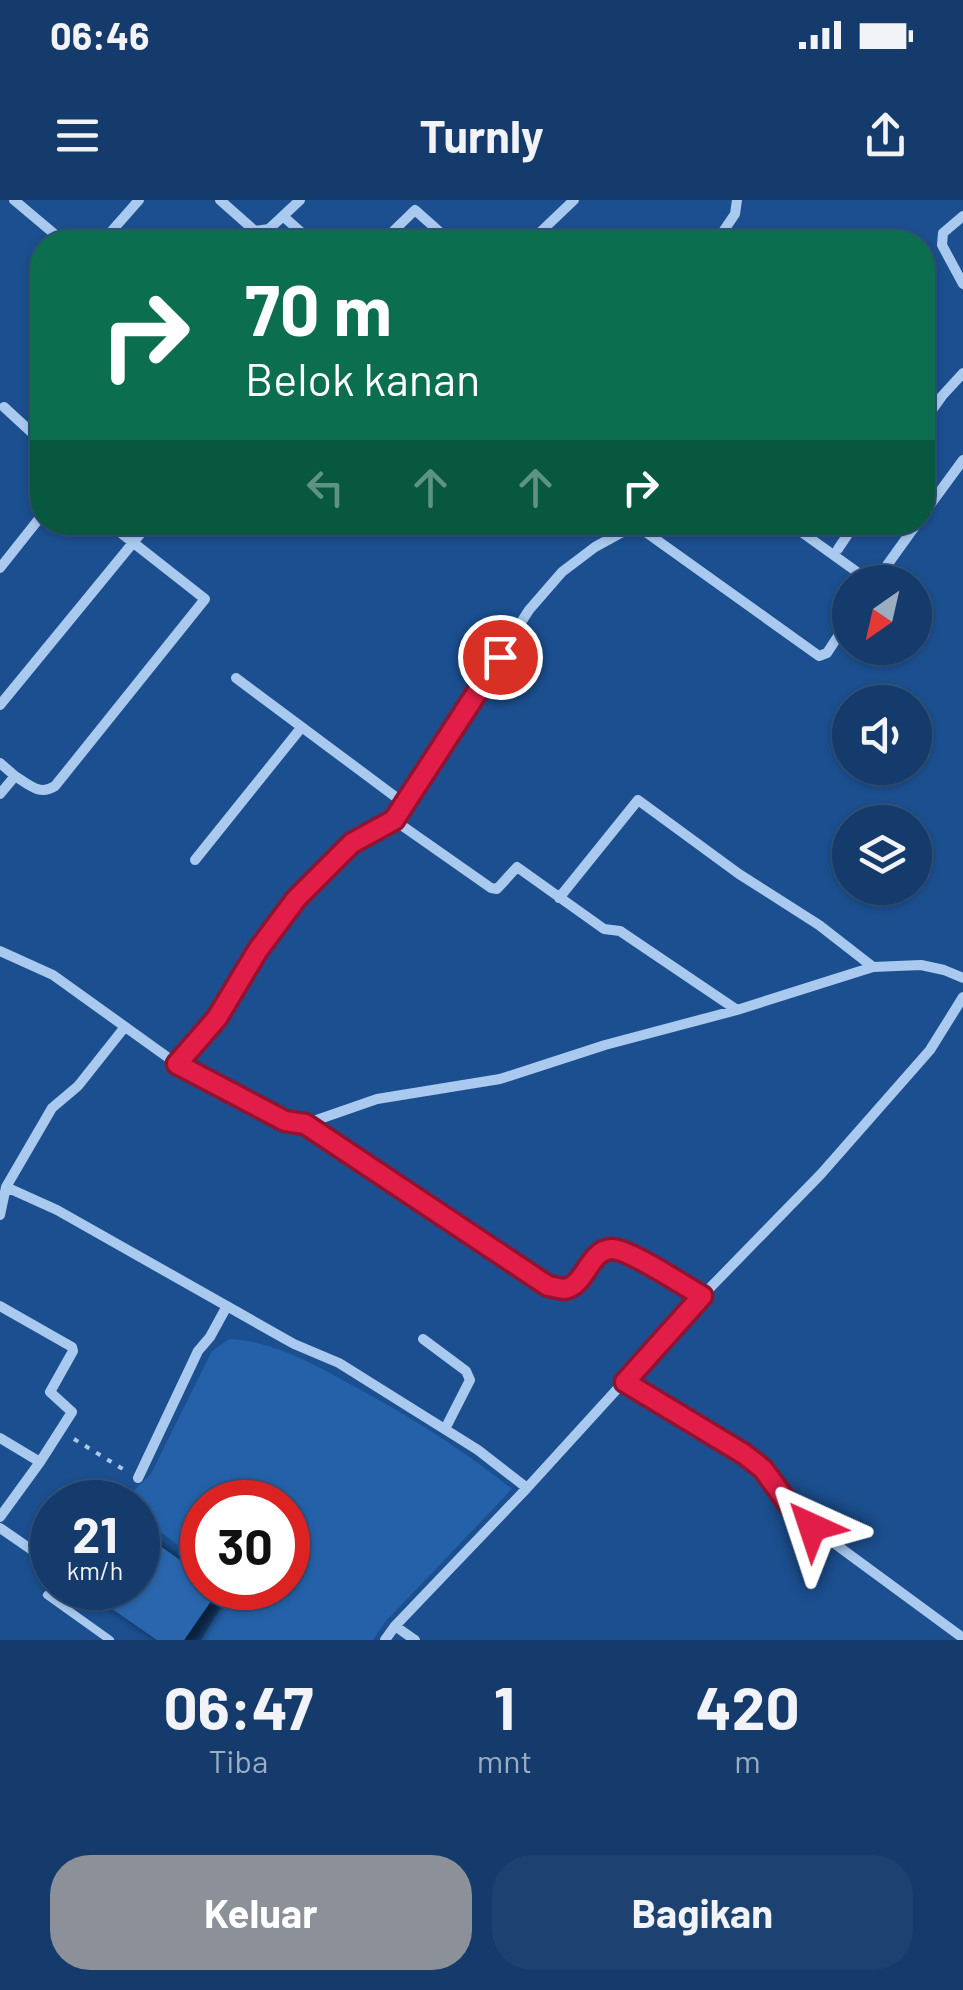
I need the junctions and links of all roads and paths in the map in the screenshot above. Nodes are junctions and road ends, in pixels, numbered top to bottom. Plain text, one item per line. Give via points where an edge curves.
1 (14, 200) edge
2 (139, 200) edge
3 (220, 200) edge
4 (300, 200) edge
5 (574, 200) edge
6 (738, 200) edge
7 (963, 216) edge
8 (284, 217) junction
9 (50, 230) edge
10 (113, 230) edge
11 (254, 230) edge
12 (262, 230) edge
13 (299, 230) edge
14 (395, 230) edge
15 (438, 230) edge
16 (543, 230) edge
17 (724, 230) edge
18 (963, 284) edge
19 (963, 373) edge
20 (935, 406) edge
21 (4, 407) dead end
22 (30, 431) edge
23 (963, 460) edge
24 (935, 498) edge
25 (30, 529) edge
26 (124, 535) edge
27 (139, 535) edge
28 (615, 535) edge
29 (649, 535) edge
30 (807, 535) edge
31 (847, 535) edge
32 (908, 535) edge
33 (133, 542) junction
34 (838, 549) dead end
35 (849, 565) edge
36 (886, 565) edge
37 (0, 568) edge
38 (832, 645) edge
39 (236, 678) dead end
40 (0, 705) edge
41 (301, 728) junction
42 (0, 762) edge
43 (15, 776) junction
44 (0, 794) edge
45 (394, 820) junction
46 (195, 860) dead end
47 (559, 898) junction
48 (0, 951) edge
49 (873, 968) junction
50 (963, 978) edge
51 (963, 997) edge
52 (737, 1010) junction
53 (124, 1028) junction
54 (177, 1064) junction
55 (305, 1124) junction
56 (6, 1187) junction
57 (0, 1215) edge
58 (702, 1296) junction
59 (0, 1306) edge
60 (227, 1306) junction
61 (423, 1339) dead end
62 (625, 1382) junction
63 (445, 1428) junction
64 (60, 1430) junction
65 (0, 1438) edge
66 (40, 1462) junction
67 (138, 1478) joint
68 (527, 1488) junction
69 (0, 1516) edge
70 (0, 1528) edge
71 (30, 1549) edge
72 (68, 1610) edge
73 (395, 1626) junction
74 (963, 1638) edge
75 (110, 1640) edge
76 (386, 1640) edge
77 (415, 1640) edge

1 - 9 street
2 - 10 street
3 - 11 street
4 - 8 street
5 - 16 street
6 - 17 street
7 - 18 street via 942,232 942,245
8 - 12 street
8 - 13 street
14 - 15 street via 416,210
19 - 20 street
21 - 22 street
23 - 24 street
25 - 37 street
26 - 33 street
27 - 33 street
28 - 45 street via 562,572 529,610
29 - 38 street via 819,656
30 - 35 street
31 - 34 street
32 - 36 street
33 - 40 street
33 - 43 street via 205,599 55,786 39,792
39 - 41 street
41 - 45 street via 397,798
41 - 46 street
42 - 43 street
43 - 44 street
45 - 47 street via 491,888 517,867
45 - 54 street via 352,843 296,899 217,1018
47 - 49 street via 638,800
47 - 52 street via 604,929 620,930
48 - 53 street via 53,976
49 - 50 street via 920,965
49 - 52 street
51 - 58 street via 930,1050
52 - 55 street via 500,1079 377,1099
53 - 54 street
53 - 56 street via 52,1108
54 - 55 street via 285,1121
55 - 58 street via 548,1286 575,1284 598,1254 615,1249
56 - 57 street
56 - 60 street
58 - 62 street
59 - 64 street via 72,1347 50,1392 72,1412
60 - 63 street
60 - 67 street via 198,1351
61 - 63 street via 470,1380
62 - 68 street
62 - 74 street via 763,1469 812,1527
63 - 68 street
64 - 66 street
64 - 67 path
65 - 66 street
66 - 69 street
68 - 73 street
70 - 71 street
72 - 75 lane
73 - 76 street
73 - 77 street

